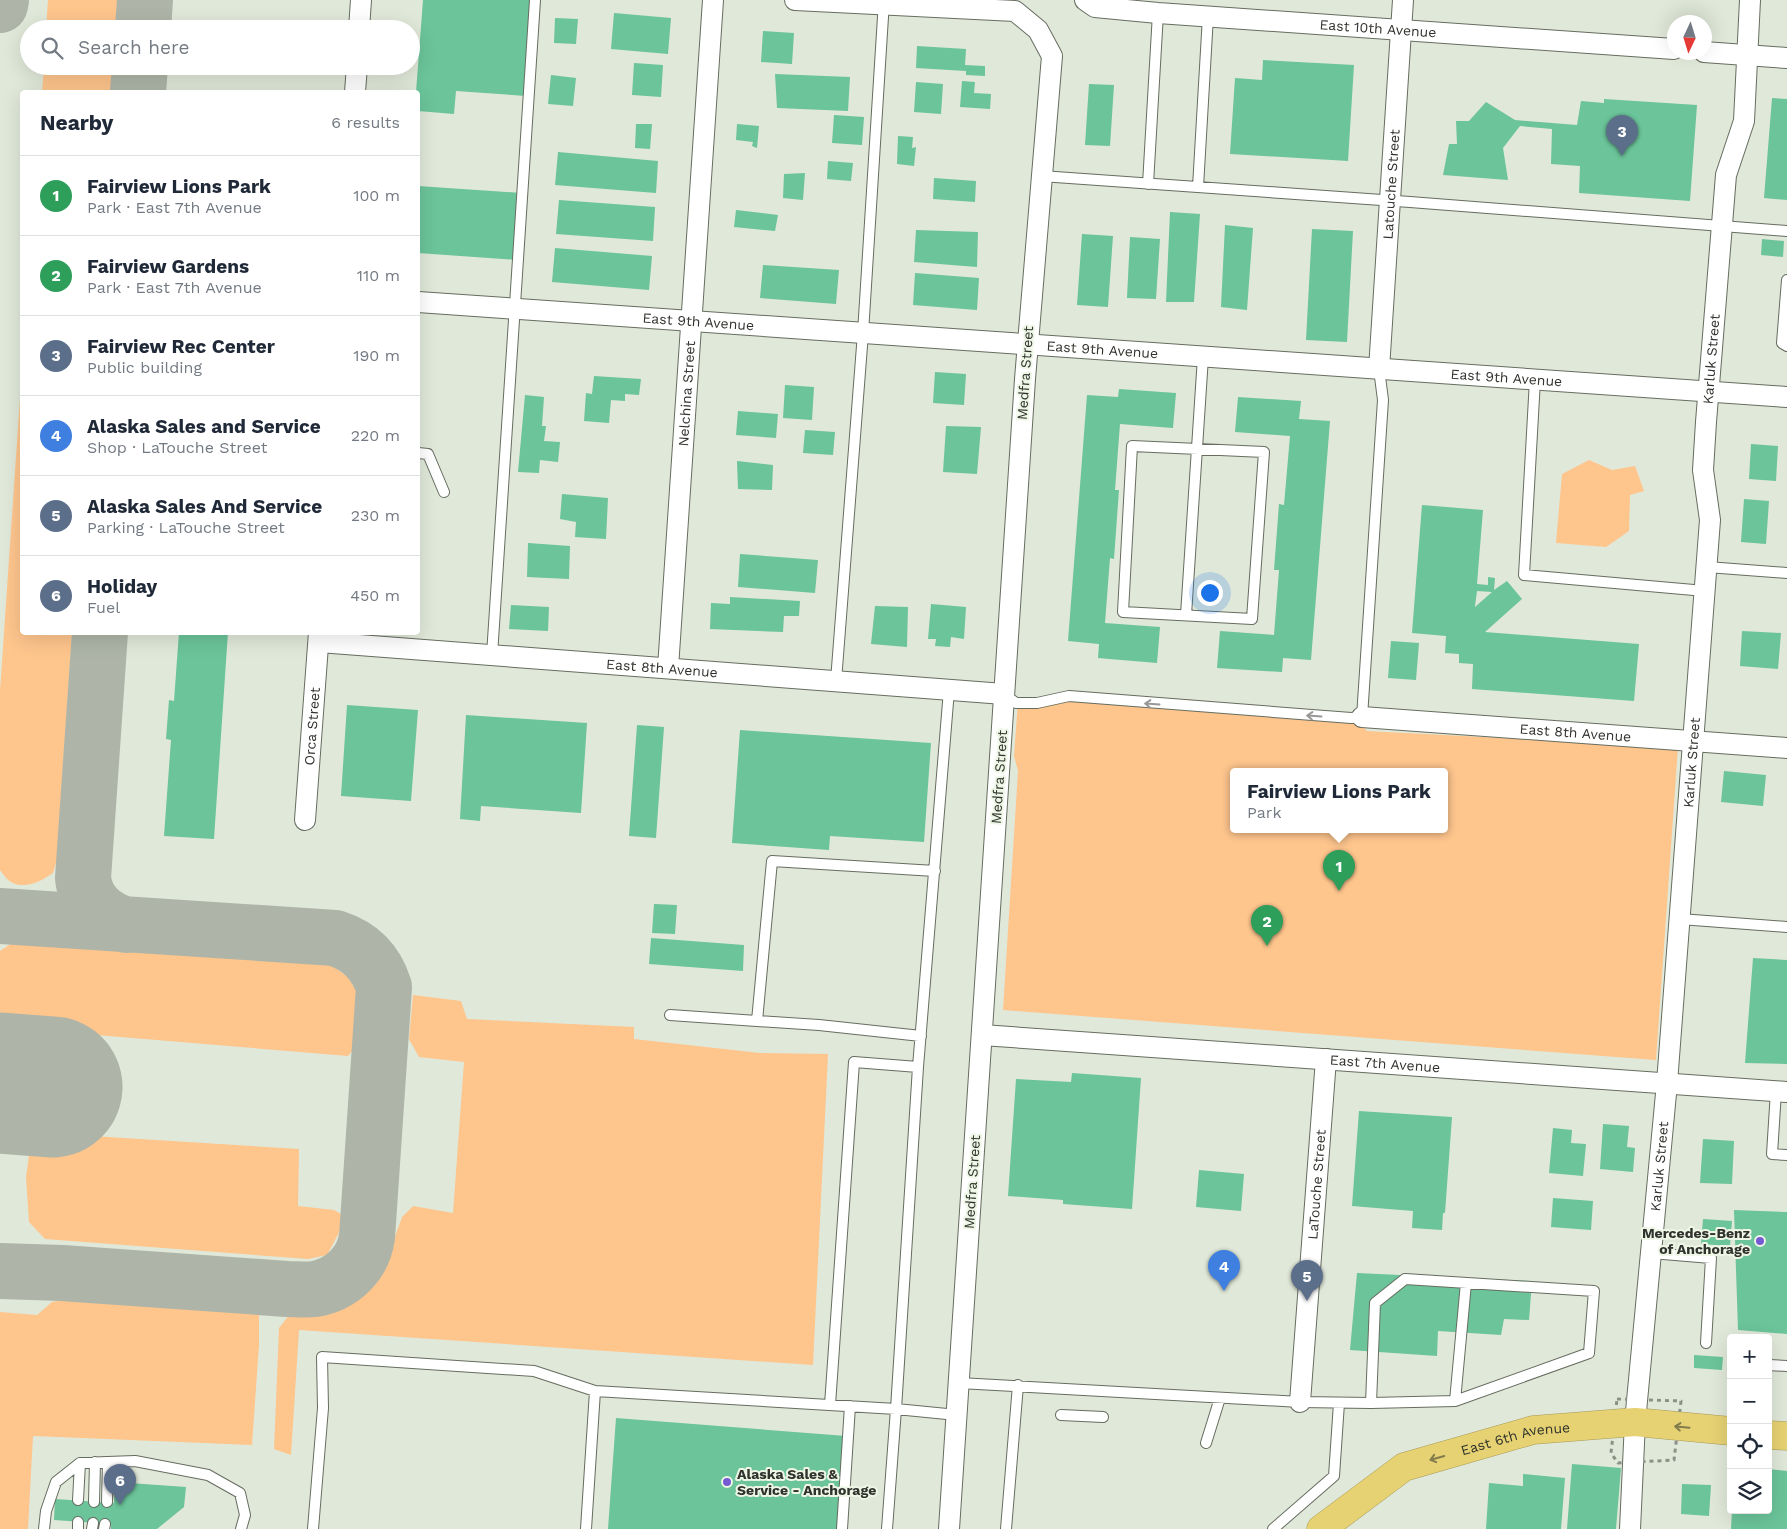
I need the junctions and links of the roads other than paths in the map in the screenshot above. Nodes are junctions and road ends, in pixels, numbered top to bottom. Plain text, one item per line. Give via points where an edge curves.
1 (361, 0) edge
2 (535, 0) edge
3 (713, 0) edge
4 (795, 0) edge
5 (1085, 0) edge
6 (1403, 0) edge
7 (1750, 0) edge
8 (884, 3) edge
9 (1158, 13) junction
10 (1208, 16) junction
11 (360, 20) edge
12 (1401, 29) junction
13 (1667, 48) edge
14 (1712, 53) edge
15 (1747, 55) junction
16 (1787, 58) edge
17 (356, 75) edge
18 (355, 90) edge
19 (1042, 176) junction
20 (1148, 184) junction
21 (1198, 187) junction
22 (1390, 201) junction
23 (1722, 226) junction
24 (1787, 231) edge
25 (1787, 280) edge
26 (420, 302) edge
27 (515, 308) junction
28 (691, 321) junction
29 (864, 333) junction
30 (1027, 344) junction
31 (1787, 346) edge
32 (1202, 357) junction
33 (1379, 369) junction
34 (1535, 380) junction
35 (1709, 392) junction
36 (1787, 398) edge
37 (1197, 448) junction
38 (420, 453) edge
39 (444, 492) dead end
40 (1706, 567) junction
41 (1787, 573) edge
42 (1705, 591) junction
43 (1186, 615) junction
44 (319, 637) edge
45 (492, 655) junction
46 (668, 668) junction
47 (836, 681) junction
48 (949, 690) junction
49 (1004, 694) junction
50 (1362, 717) junction
51 (1694, 741) junction
52 (1787, 748) edge
53 (306, 820) dead end
54 (935, 871) junction
55 (1680, 919) junction
56 (1787, 920) edge
57 (1787, 927) edge
58 (670, 1015) dead end
59 (757, 1021) junction
60 (982, 1035) junction
61 (921, 1036) junction
62 (1326, 1059) junction
63 (918, 1067) junction
64 (1667, 1083) junction
65 (1781, 1092) edge
66 (1787, 1155) edge
67 (1651, 1253) junction
68 (1466, 1283) junction
69 (1706, 1343) dead end
70 (1772, 1365) edge
71 (1787, 1366) edge
72 (959, 1383) junction
73 (1018, 1385) junction
74 (595, 1391) junction
75 (1220, 1398) junction
76 (1455, 1401) junction
77 (1300, 1402) junction
78 (1371, 1403) junction
79 (1339, 1404) junction
80 (830, 1405) junction
81 (850, 1406) junction
82 (896, 1409) junction
83 (1060, 1414) dead end
84 (957, 1415) junction
85 (1103, 1417) dead end
86 (1635, 1422) junction
87 (1727, 1431) edge
88 (1772, 1434) edge
89 (1787, 1436) edge
90 (1206, 1443) dead end
91 (95, 1462) junction
92 (108, 1462) junction
93 (80, 1463) junction
94 (78, 1500) dead end
95 (94, 1502) dead end
96 (107, 1502) dead end
97 (1344, 1520) edge
98 (44, 1529) edge
99 (241, 1529) edge
100 (313, 1529) edge
101 (586, 1529) edge
102 (842, 1529) edge
103 (887, 1529) edge
104 (950, 1529) edge
105 (1006, 1529) edge
106 (1273, 1529) edge
107 (1321, 1529) edge
108 (1630, 1529) edge

1 - 11 street
2 - 27 lane
3 - 28 street, Nelchina Street
4 - 8 street
5 - 9 street, East 10th Avenue via 1095,7
6 - 12 street, Latouche Street
7 - 15 street, Karluk Street
8 - 19 street, Medfra Street via 1015,12 1038,30 1052,56
8 - 29 lane
9 - 10 street, East 10th Avenue
9 - 20 lane
10 - 12 street, East 10th Avenue
10 - 21 lane
12 - 13 street, East 10th Avenue
12 - 22 street, Latouche Street
14 - 15 street
15 - 16 street
15 - 23 street, Karluk Street via 1744,121 1726,175
17 - 18 street
19 - 20 lane
19 - 30 street, Medfra Street
20 - 21 lane
21 - 22 lane
22 - 23 lane
22 - 33 street, Latouche Street
23 - 24 lane
23 - 35 street, Karluk Street
25 - 31 lane via 1782,343
26 - 27 street, East 9th Avenue
27 - 28 street, East 9th Avenue
27 - 45 lane
28 - 29 street, East 9th Avenue
28 - 46 street, Nelchina Street
29 - 30 street, East 9th Avenue
29 - 47 lane
30 - 32 street, East 9th Avenue
30 - 49 street, Medfra Street
32 - 33 street, East 9th Avenue
32 - 37 lane
33 - 34 street, East 9th Avenue
33 - 50 lane via 1383,400
34 - 35 street, East 9th Avenue
34 - 42 lane via 1524,575
35 - 36 street, East 9th Avenue
35 - 40 street, Karluk Street via 1703,470 1710,520
37 - 43 lane
37 - 43 lane via 1132,446 1123,612
37 - 43 lane via 1264,452 1252,619
38 - 39 lane via 428,454
40 - 41 lane
40 - 42 street, Karluk Street
42 - 51 street, Karluk Street
44 - 45 street, East 8th Avenue
44 - 53 street, Orca Street
45 - 46 street, East 8th Avenue
46 - 47 street, East 8th Avenue
47 - 48 street, East 8th Avenue
48 - 49 street, East 8th Avenue
48 - 54 lane
50 -> 49 lane via 1069,696 1037,703 1016,703
49 - 60 street, Medfra Street
50 - 51 street, East 8th Avenue
51 - 52 street, East 8th Avenue
51 - 55 street, Karluk Street
54 - 59 lane via 772,861
54 - 61 lane
55 - 57 lane
55 - 64 street, Karluk Street
56 - 57 lane
58 - 59 lane
59 - 61 lane
60 - 62 street, East 7th Avenue
60 - 72 street, Medfra Street
61 - 63 lane
62 - 64 street, East 7th Avenue
62 - 77 street, LaTouche Street
63 - 80 lane via 854,1062
63 - 82 lane
64 - 65 street, East 7th Avenue
64 - 67 street, Karluk Street
65 - 66 lane via 1772,1154
67 - 69 lane via 1712,1258
67 - 86 street, Karluk Street
68 - 76 lane
68 - 76 lane via 1594,1290 1589,1353
68 - 78 lane via 1405,1279 1375,1303
70 - 71 lane
72 - 73 lane
72 - 84 street, Medfra Street
73 - 75 lane
73 - 105 lane
74 - 80 lane
74 - 100 lane via 534,1371 322,1357 323,1408
74 - 101 lane
75 - 77 lane
75 - 90 lane
76 - 78 lane
77 - 79 lane
78 - 79 lane
79 - 106 lane via 1334,1476
80 - 81 lane
81 - 82 lane
81 - 102 lane
82 - 84 lane
82 - 103 lane
83 - 85 lane
84 - 104 street, Medfra Street
87 -> 86 highway, East 6th Avenue
86 -> 97 highway, East 6th Avenue via 1533,1430 1404,1467
86 - 108 street, Karluk Street
88 - 89 highway
91 - 92 lane
91 - 93 lane
91 - 95 lane
92 - 96 lane
92 - 99 lane via 135,1461 208,1475 240,1493 245,1515
93 - 94 lane
93 - 98 lane via 56,1482
97 - 107 highway, East 6th Avenue

